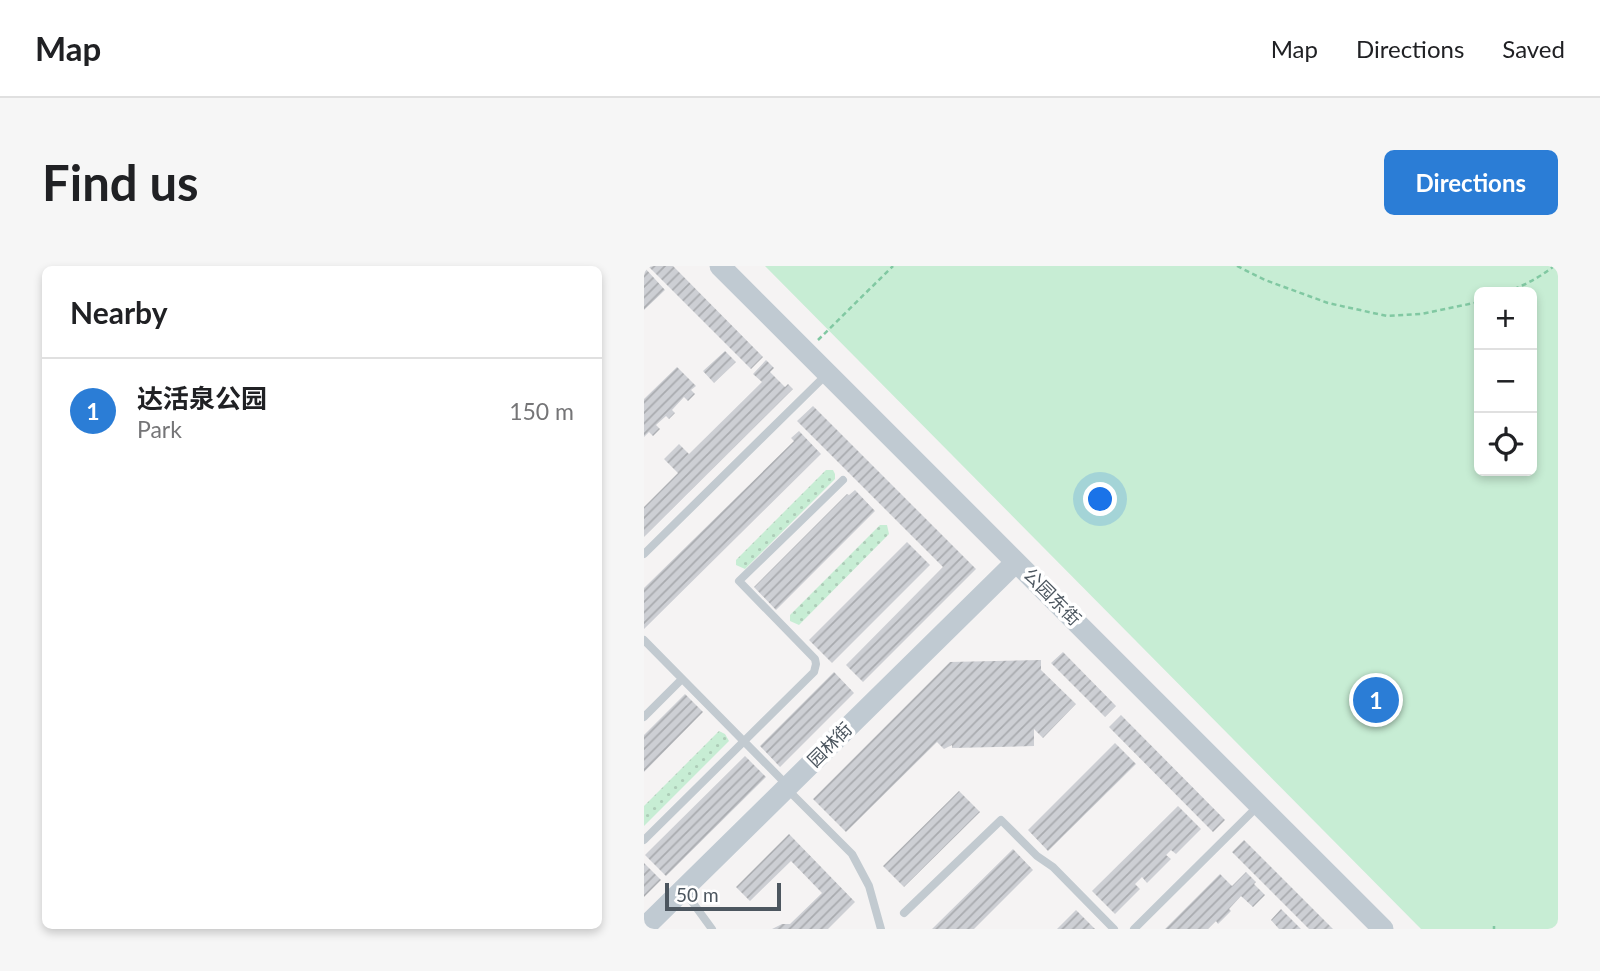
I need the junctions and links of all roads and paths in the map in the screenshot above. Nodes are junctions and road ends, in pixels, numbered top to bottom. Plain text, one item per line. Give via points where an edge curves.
1 (720, 266) edge
2 (893, 266) edge
3 (1237, 266) edge
4 (1554, 266) edge
5 (1519, 287) edge
6 (1474, 303) edge
7 (806, 352) junction
8 (827, 373) junction
9 (843, 480) dead end
10 (644, 554) edge
11 (1016, 562) junction
12 (644, 640) edge
13 (682, 679) junction
14 (644, 717) edge
15 (744, 741) junction
16 (787, 787) junction
17 (1259, 805) junction
18 (644, 840) edge
19 (684, 889) junction
20 (904, 914) dead end
21 (644, 928) edge
22 (712, 929) edge
23 (881, 929) edge
24 (1114, 929) edge
25 (1134, 929) edge
26 (1383, 929) edge

1 - 7 street, 公园东街
2 - 7 path
3 - 6 path via 1328,303 1387,316
4 - 5 path
7 - 8 street, 公园东街
8 - 10 lane
8 - 11 street, 公园东街
9 - 15 lane via 739,581 816,664 814,672
11 - 16 street, 园林街
11 - 17 street, 公园东街
12 - 13 lane
13 - 14 lane
13 - 15 lane
15 - 16 lane
15 - 18 lane
16 - 19 street, 园林街
16 - 23 lane via 852,854 869,887
17 - 25 lane
17 - 26 street, 公园东街
19 - 21 street, 园林街
19 - 22 lane
20 - 24 lane via 1001,820

